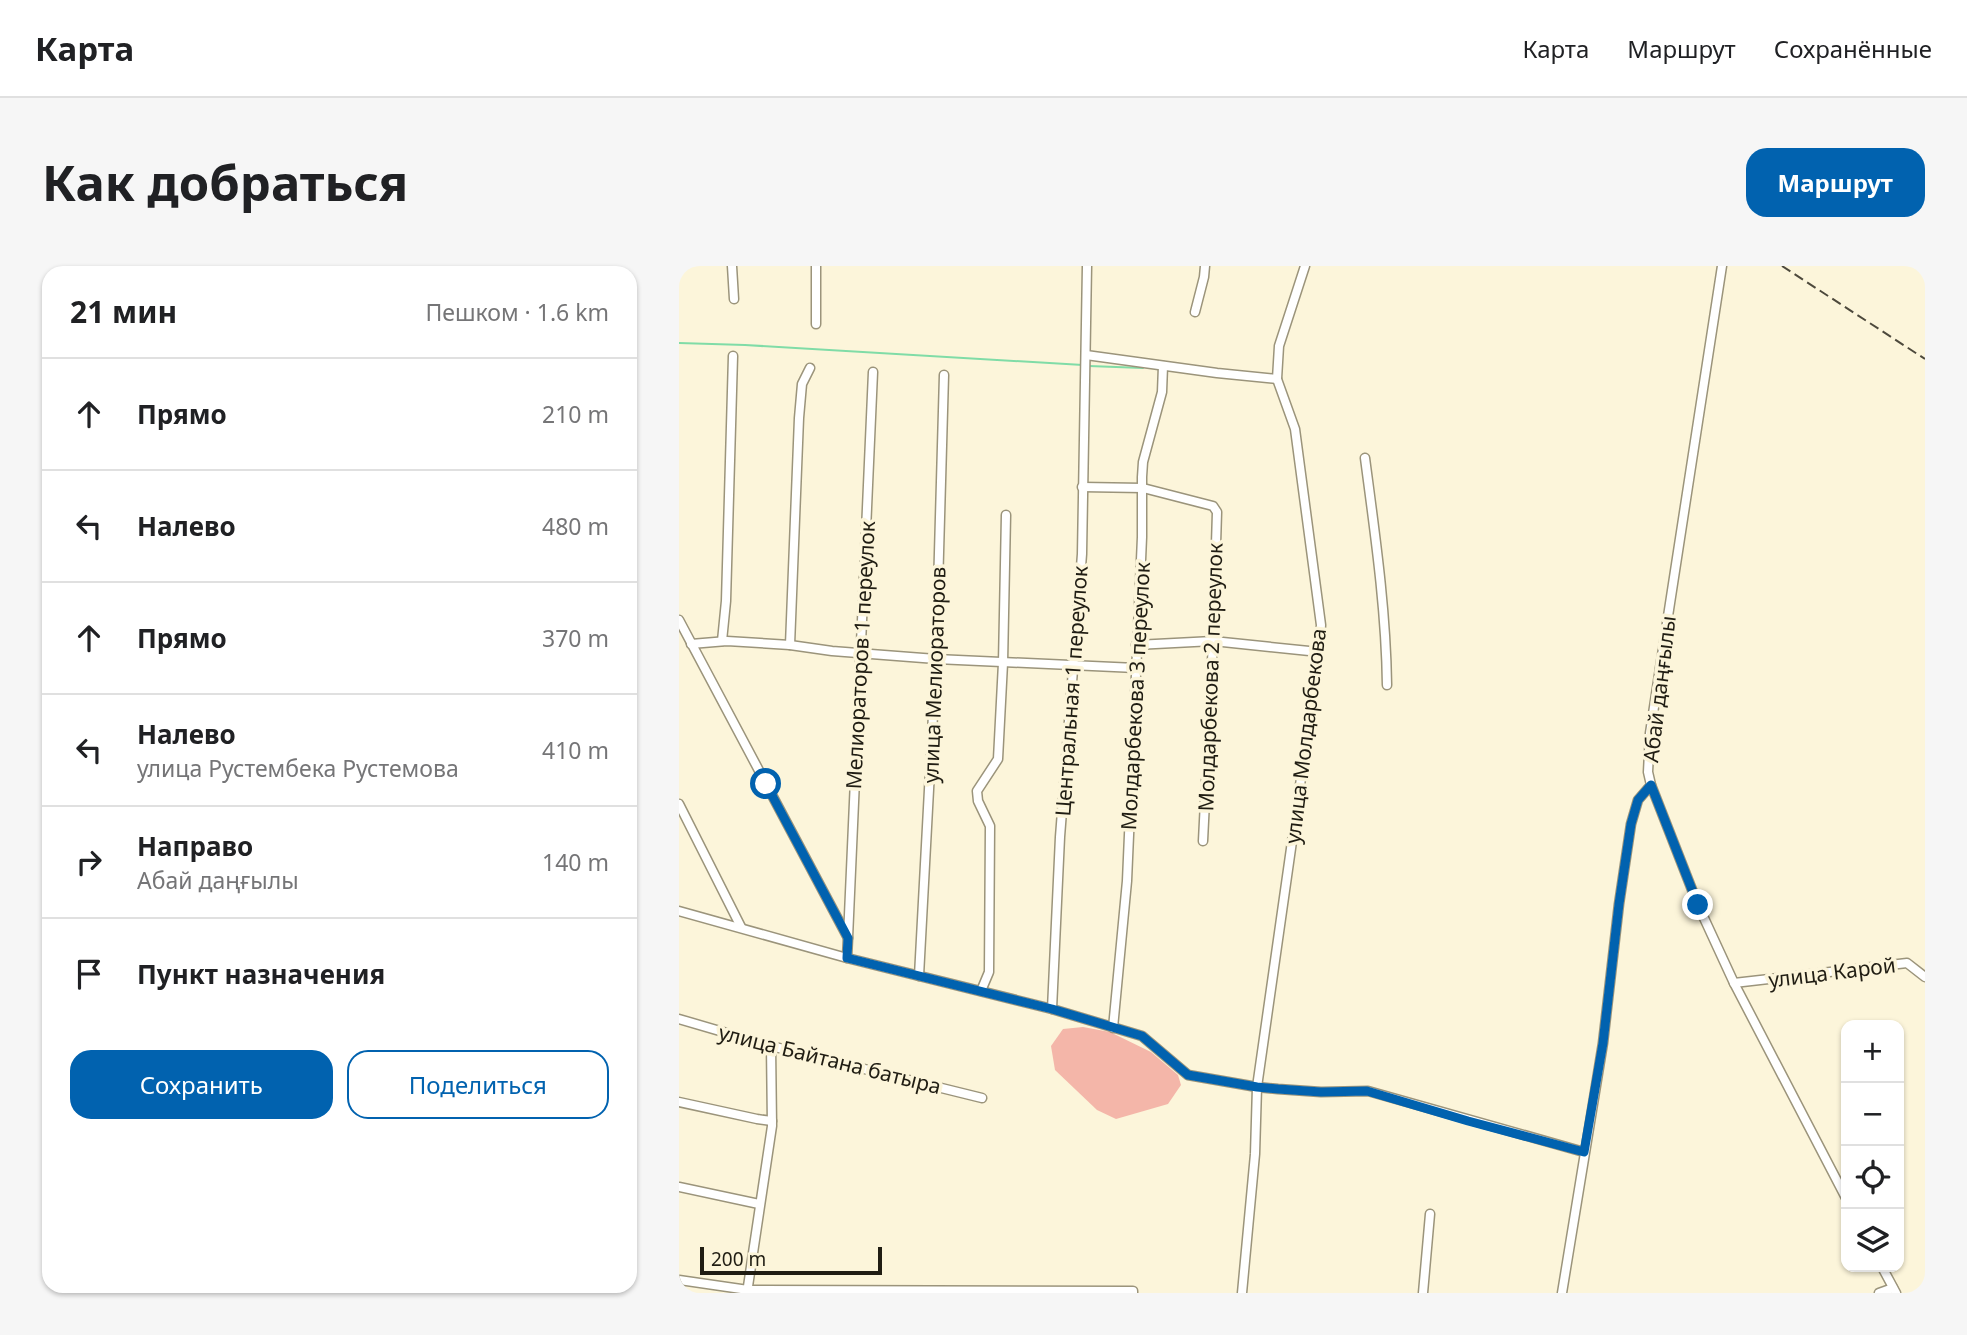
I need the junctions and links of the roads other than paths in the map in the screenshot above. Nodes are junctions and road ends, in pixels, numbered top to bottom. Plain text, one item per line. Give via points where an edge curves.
1 (733, 266) edge
2 (816, 266) edge
3 (1087, 266) edge
4 (1205, 266) edge
5 (1305, 266) edge
6 (1722, 266) edge
7 (734, 299) dead end
8 (1195, 312) dead end
9 (816, 324) dead end
10 (1086, 355) junction
11 (733, 356) dead end
12 (1163, 366) junction
13 (810, 368) dead end
14 (873, 372) dead end
15 (944, 374) dead end
16 (1277, 379) junction
17 (1365, 458) dead end
18 (1082, 487) junction
19 (1143, 488) junction
20 (1006, 515) dead end
21 (679, 620) edge
22 (722, 641) junction
23 (1213, 641) junction
24 (691, 644) junction
25 (790, 645) junction
26 (1136, 645) junction
27 (859, 652) junction
28 (1319, 652) junction
29 (936, 659) junction
30 (1003, 663) junction
31 (1072, 665) junction
32 (1136, 668) junction
33 (1387, 685) dead end
34 (1651, 785) junction
35 (679, 804) edge
36 (1203, 841) dead end
37 (679, 911) edge
38 (741, 927) junction
39 (848, 938) junction
40 (847, 958) junction
41 (919, 976) junction
42 (1925, 977) edge
43 (1734, 983) junction
44 (981, 990) junction
45 (1052, 1009) junction
46 (679, 1019) edge
47 (1113, 1028) junction
48 (771, 1046) junction
49 (1257, 1087) junction
50 (982, 1098) dead end
51 (679, 1102) edge
52 (772, 1121) junction
53 (1584, 1152) junction
54 (679, 1187) edge
55 (1841, 1188) edge
56 (759, 1204) junction
57 (1430, 1214) dead end
58 (1884, 1272) edge
59 (679, 1280) edge
60 (1894, 1291) edge
61 (747, 1292) edge
62 (1133, 1293) edge
63 (1242, 1293) edge
64 (1423, 1293) edge
65 (1562, 1293) edge
66 (1879, 1293) edge

1 - 7 street
2 - 9 street
3 - 10 street, Центральная 1 переулок
4 - 8 street
5 - 16 street, улица Молдарбекова via 1279,346
6 - 34 street, Абай даңғылы via 1650,733
10 - 12 street
10 - 18 street, Центральная 1 переулок
11 - 22 street
12 - 16 street
12 - 19 street, Молдарбекова 3 переулок via 1162,392 1143,462
13 - 25 street via 802,384 799,418
14 - 27 street, Мелиораторов 1 переулок
15 - 29 street, улица Мелиораторов
16 - 28 street, улица Молдарбекова via 1295,429 1321,625
17 - 33 street via 1379,559
18 - 19 street
18 - 31 street, Центральная 1 переулок
19 - 23 street, Молдарбекова 2 переулок via 1213,506 1217,512
19 - 26 street, Молдарбекова 3 переулок
20 - 30 street
21 - 24 street
22 - 24 street
22 - 25 street
23 - 26 street
23 - 28 street
23 - 36 street, Молдарбекова 2 переулок
24 - 39 street
25 - 27 street
26 - 32 street, Молдарбекова 3 переулок
27 - 29 street
27 - 39 street, Мелиораторов 1 переулок
28 - 49 street, улица Молдарбекова
29 - 30 street
29 - 41 street, улица Мелиораторов
30 - 31 street
30 - 44 street via 998,760 977,791 990,826 989,972
31 - 32 street
31 - 45 street, Центральная 1 переулок
32 - 47 street, Молдарбекова 3 переулок via 1127,881
34 - 43 street, Абай даңғылы
34 - 53 street via 1638,800 1631,824
35 - 38 street
37 - 38 street
38 - 40 street
39 - 40 street, Мелиораторов 1 переулок
40 - 41 street
41 - 44 street
42 - 43 street, улица Карой via 1907,963
43 - 55 street, Абай даңғылы
44 - 45 street
45 - 47 street
46 - 48 street, улица Байтана батыра
47 - 49 street via 1142,1036 1188,1075
48 - 50 street, улица Байтана батыра
48 - 52 street
49 - 53 street via 1367,1091
49 - 63 street, улица Молдарбекова
51 - 52 street
52 - 56 street
53 - 65 street
54 - 56 street
56 - 61 street
57 - 64 street
58 - 60 street
59 - 61 street
60 - 66 street
61 - 62 street

